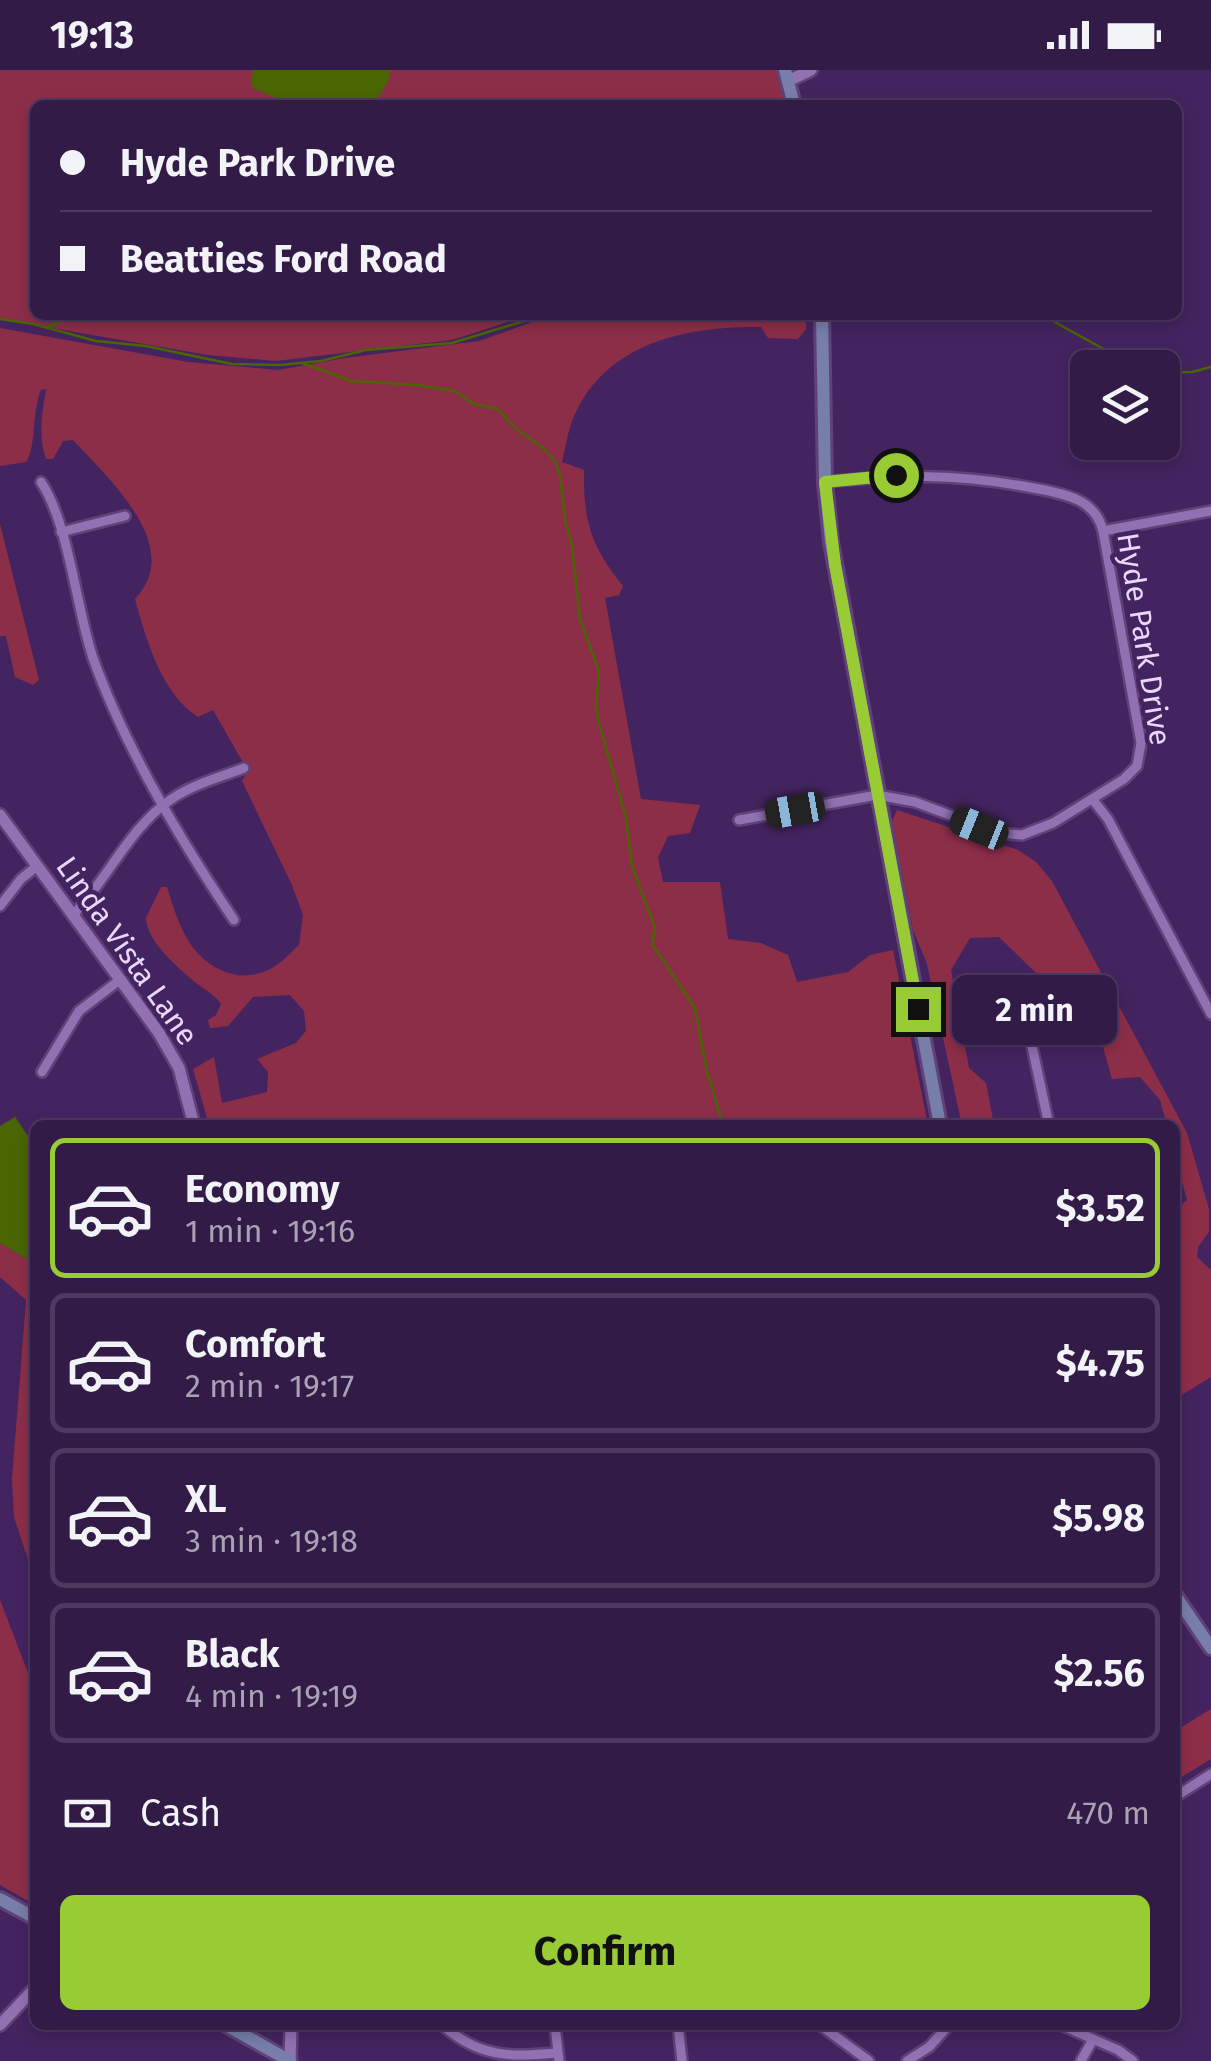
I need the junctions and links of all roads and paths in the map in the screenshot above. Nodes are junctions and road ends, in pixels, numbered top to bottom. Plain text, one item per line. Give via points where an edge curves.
1 (810, 70) edge
2 (786, 76) edge
3 (822, 320) edge
4 (42, 482) dead end
5 (825, 482) junction
6 (1211, 511) edge
7 (125, 516) dead end
8 (61, 532) junction
9 (1103, 532) junction
10 (244, 768) dead end
11 (877, 795) junction
12 (1093, 800) junction
13 (162, 806) junction
14 (0, 814) edge
15 (739, 820) dead end
16 (37, 866) junction
17 (0, 906) edge
18 (73, 915) junction
19 (234, 920) dead end
20 (121, 979) junction
21 (1018, 981) dead end
22 (1211, 1014) edge
23 (42, 1072) dead end
24 (193, 1120) edge
25 (939, 1120) edge
26 (1048, 1120) edge
27 (1180, 1602) edge
28 (1211, 1648) edge
29 (1211, 1774) edge
30 (1180, 1794) edge
31 (0, 1899) edge
32 (30, 1915) edge
33 (30, 1993) edge
34 (0, 2025) edge
35 (235, 2030) edge
36 (291, 2030) edge
37 (449, 2030) edge
38 (555, 2030) edge
39 (679, 2030) edge
40 (826, 2030) edge
41 (838, 2030) edge
42 (944, 2030) edge
43 (1071, 2030) edge
44 (835, 2037) junction
45 (1092, 2041) junction
46 (558, 2057) edge
47 (290, 2061) edge
48 (682, 2061) edge
49 (869, 2061) edge
50 (907, 2061) edge
51 (1082, 2061) edge
52 (1133, 2061) edge

1 - 2 street
3 - 5 main road
4 - 8 street
5 - 9 street, Hyde Park Drive via 933,474 991,480 1079,500 1094,510
5 - 11 main road
6 - 9 street
7 - 8 street
8 - 13 street via 96,663
9 - 12 street, Hyde Park Drive via 1141,753 1132,772
10 - 13 street
11 - 12 street, Hyde Park Drive via 1008,835 1042,829
11 - 15 street
11 - 25 main road
12 - 22 street
13 - 18 street
13 - 19 street
14 - 16 street, Linda Vista Lane
16 - 17 street
16 - 18 street, Linda Vista Lane
18 - 20 street, Linda Vista Lane
20 - 23 street via 79,1011
20 - 24 street, Linda Vista Lane via 179,1068
21 - 26 street
27 - 28 main road
29 - 30 street
31 - 32 main road
33 - 34 street
35 - 47 main road
36 - 47 street
37 - 46 street via 492,2054
38 - 46 street
39 - 48 street
40 - 44 street
41 - 44 street
42 - 50 street
43 - 45 street
44 - 49 street
45 - 51 street
45 - 52 street

